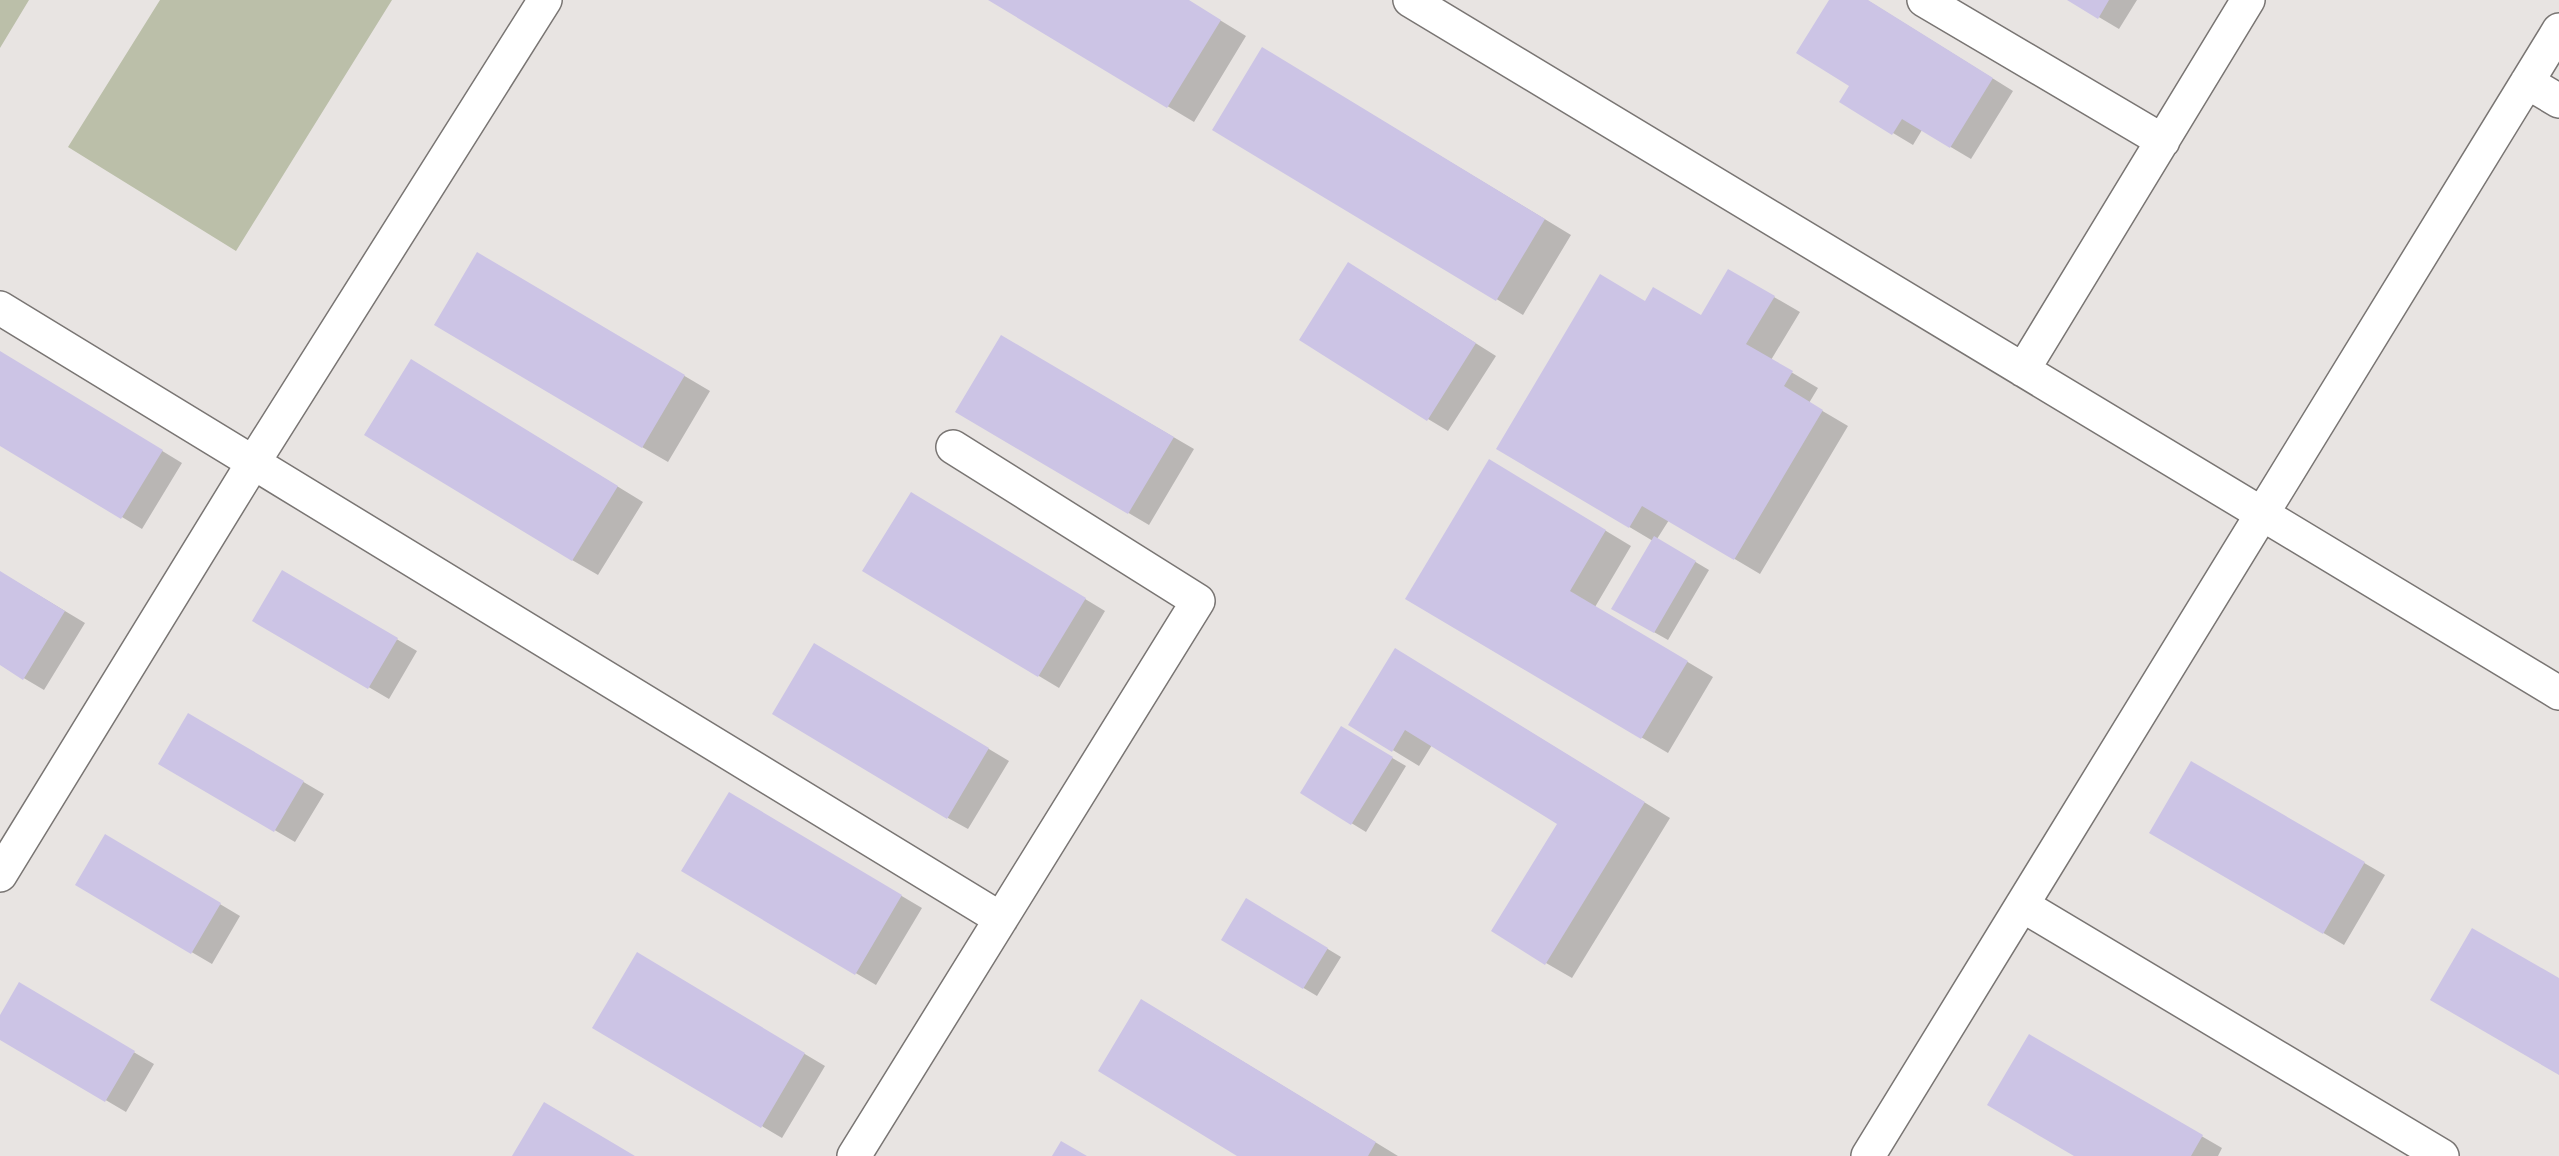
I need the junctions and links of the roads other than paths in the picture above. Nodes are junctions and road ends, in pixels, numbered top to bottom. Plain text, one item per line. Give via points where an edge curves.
1 (545, 0) edge
2 (1410, 0) edge
3 (1924, 0) edge
4 (2248, 0) edge
5 (2559, 30) edge
6 (2528, 82) junction
7 (2559, 101) edge
8 (2163, 141) junction
9 (0, 308) edge
10 (2023, 370) junction
11 (953, 447) dead end
12 (253, 463) junction
13 (2262, 514) junction
14 (2559, 693) edge
15 (0, 875) edge
16 (2022, 905) junction
17 (1001, 919) junction
18 (854, 1156) edge
19 (1868, 1156) edge
20 (2442, 1156) edge

1 - 12 lane
2 - 10 lane
3 - 8 lane
4 - 8 lane
5 - 6 lane
6 - 7 lane
6 - 13 lane
8 - 10 lane
9 - 12 lane
10 - 13 lane
11 - 17 lane via 1198,601
12 - 15 lane
12 - 17 lane
13 - 14 lane
13 - 16 lane
16 - 19 lane
16 - 20 lane
17 - 18 lane

